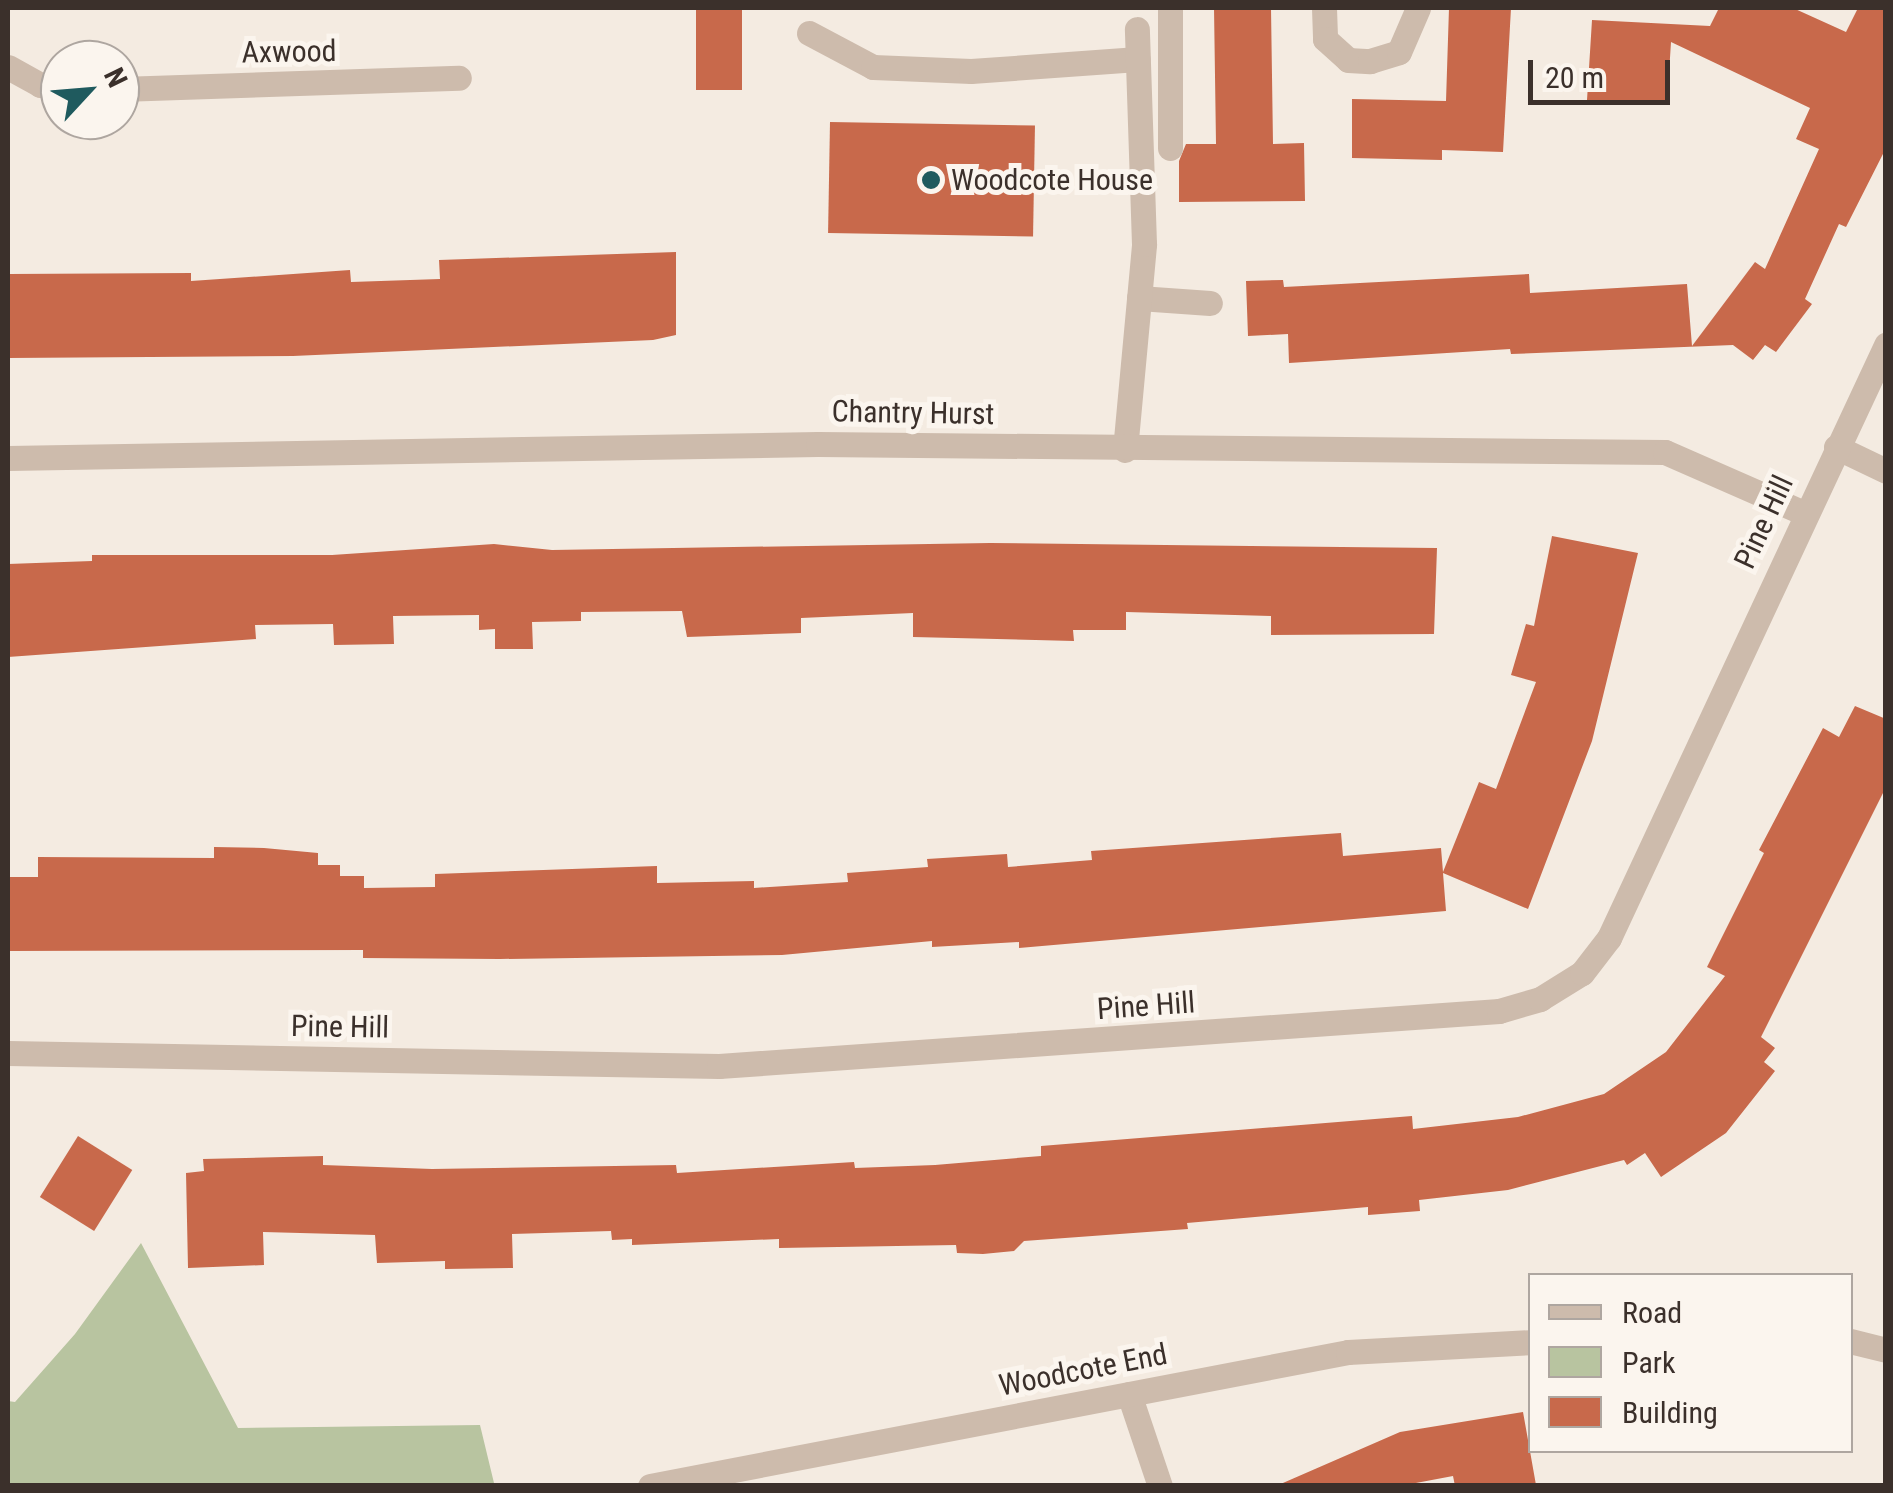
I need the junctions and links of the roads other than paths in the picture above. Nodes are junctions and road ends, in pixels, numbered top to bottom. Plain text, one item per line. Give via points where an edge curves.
1 (1170, 8) edge
2 (1324, 8) edge
3 (1418, 8) edge
4 (1138, 28) dead end
5 (809, 33) dead end
6 (1138, 59) junction
7 (8, 68) edge
8 (459, 78) dead end
9 (40, 85) edge
10 (140, 88) edge
11 (1170, 148) dead end
12 (1139, 298) junction
13 (1210, 303) dead end
14 (1886, 345) edge
15 (1836, 447) junction
16 (1125, 450) junction
17 (8, 458) edge
18 (1886, 471) edge
19 (1804, 512) junction
20 (8, 1052) edge
21 (1528, 1342) edge
22 (1853, 1342) edge
23 (1886, 1350) edge
24 (1130, 1394) junction
25 (653, 1485) edge
26 (1160, 1486) edge

1 - 11 street
2 - 3 street via 1325,39 1348,60 1370,61 1398,52
4 - 6 street
5 - 6 street via 872,67 970,71
6 - 12 street via 1144,244
7 - 9 street
8 - 10 street, Axwood
12 - 13 street
12 - 16 street
14 - 15 street, Pine Hill
15 - 18 street
15 - 19 street, Pine Hill
16 - 17 street, Chantry Hurst via 818,444
16 - 19 street, Chantry Hurst via 1665,452
19 - 20 street, Pine Hill via 1608,938 1582,973 1540,999 1499,1011 719,1066
21 - 24 street, Woodcote End via 1348,1352
22 - 23 street
24 - 25 street, Woodcote End
24 - 26 street

